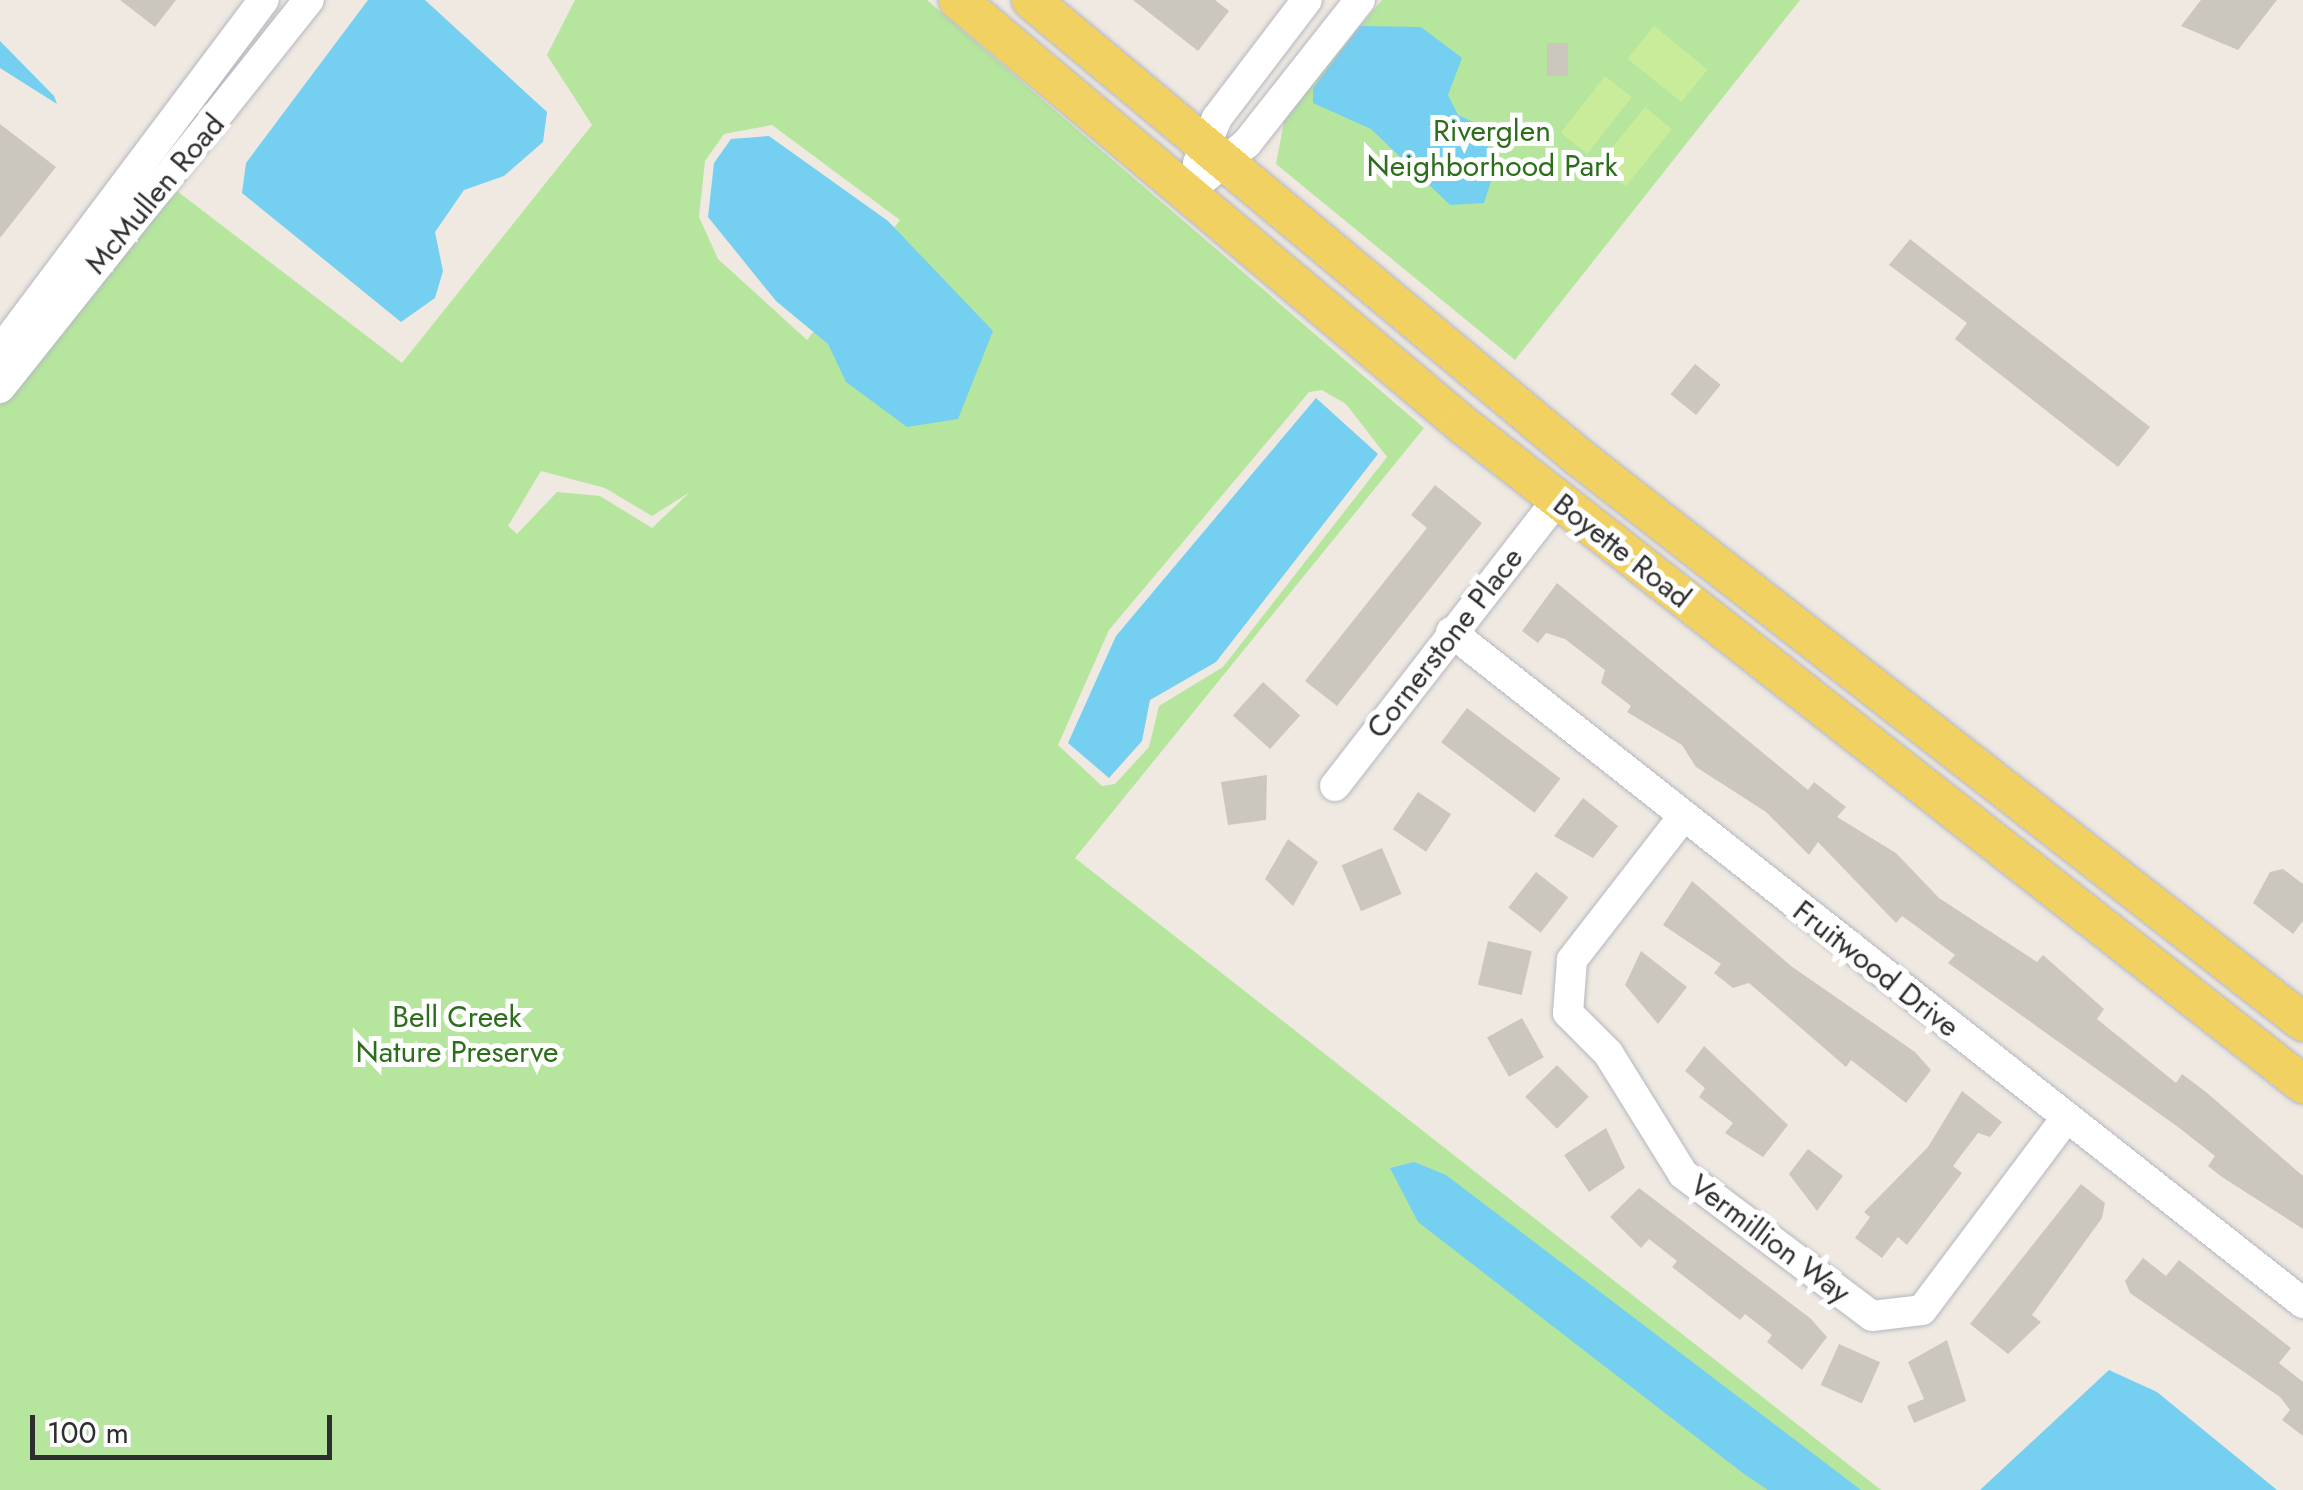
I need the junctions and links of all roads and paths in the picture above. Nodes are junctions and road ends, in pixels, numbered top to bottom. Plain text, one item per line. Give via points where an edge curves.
1 (264, 0) edge
2 (309, 0) edge
3 (958, 0) edge
4 (1031, 0) edge
5 (1306, 0) edge
6 (1360, 0) edge
7 (1213, 156) junction
8 (1184, 195) junction
9 (0, 351) edge
10 (0, 388) edge
11 (1556, 500) junction
12 (1451, 632) junction
13 (1335, 786) dead end
14 (1682, 818) junction
15 (2303, 1022) edge
16 (2303, 1084) edge
17 (2066, 1117) junction
18 (2303, 1304) edge

1 - 9 street, McMullen Road
2 - 10 street, McMullen Road
3 - 8 main road, Boyette Road
4 - 7 main road, Boyette Road
5 - 7 street
6 - 7 street
7 - 8 street
7 - 15 main road, Boyette Road via 1580,458
8 - 11 main road, Boyette Road
11 - 12 street, Cornerstone Place
11 - 16 main road, Boyette Road
12 - 13 street, Cornerstone Place
12 - 14 street, Fruitwood Drive
14 - 17 street, Fruitwood Drive
14 - 17 street, Vermillion Way via 1572,960 1568,1013 1608,1053 1683,1174 1872,1316 1922,1310
17 - 18 street, Fruitwood Drive

